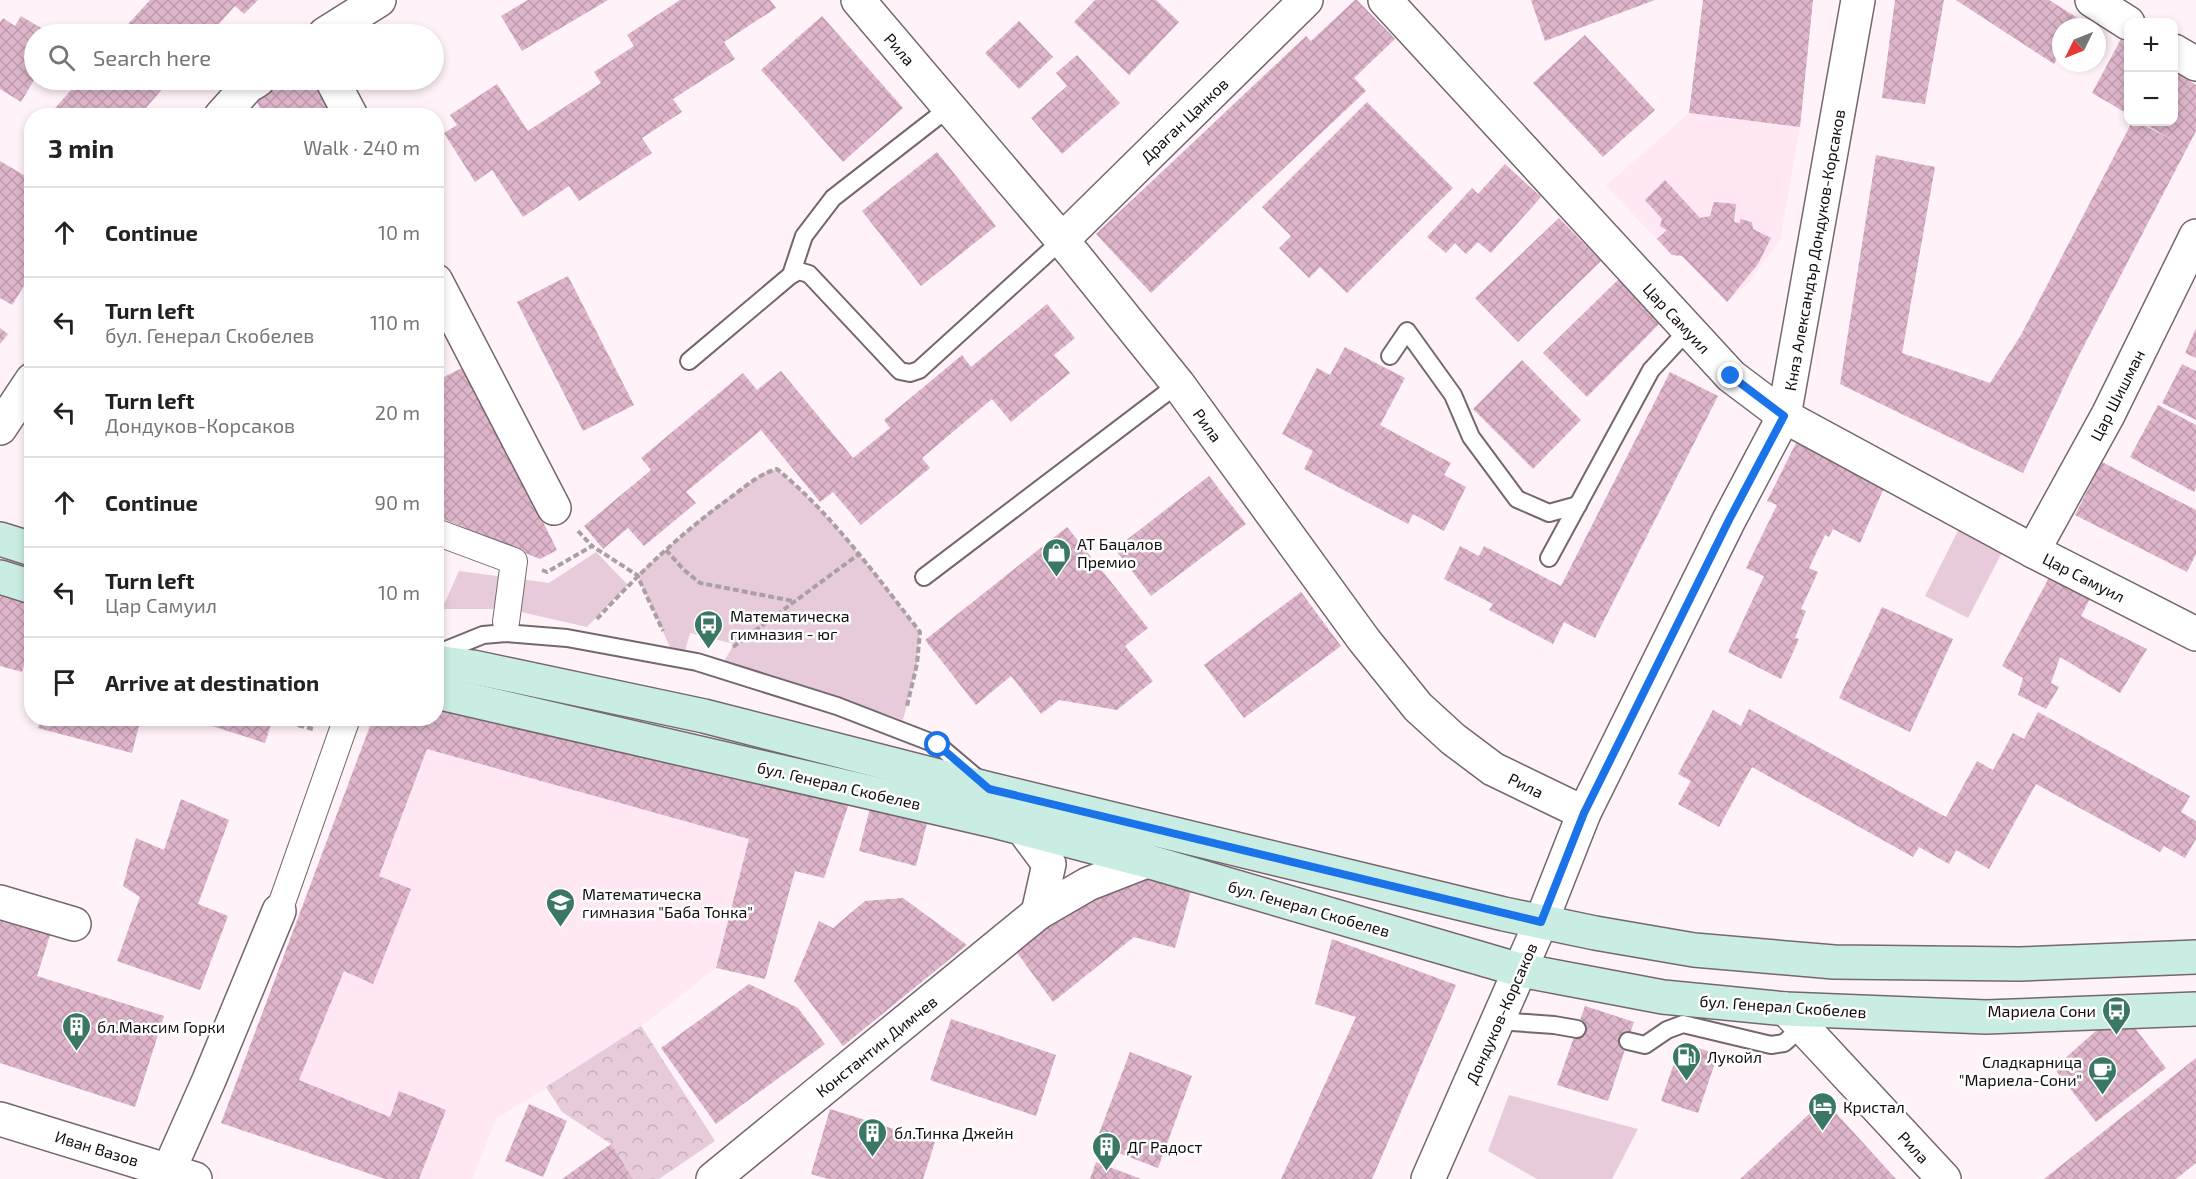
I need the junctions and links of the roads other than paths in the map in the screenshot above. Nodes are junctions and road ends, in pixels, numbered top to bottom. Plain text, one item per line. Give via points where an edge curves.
1 (379, 0) edge
2 (858, 0) edge
3 (1306, 0) edge
4 (1385, 0) edge
5 (1858, 0) edge
6 (2092, 0) edge
7 (2124, 20) edge
8 (341, 24) edge
9 (2178, 53) edge
10 (2196, 64) edge
11 (244, 90) edge
12 (337, 90) edge
13 (228, 108) edge
14 (347, 108) edge
15 (950, 108) junction
16 (2196, 236) edge
17 (1062, 240) junction
18 (791, 275) junction
19 (444, 296) edge
20 (1688, 330) junction
21 (1390, 356) dead end
22 (689, 361) dead end
23 (1178, 384) junction
24 (24, 392) edge
25 (1784, 416) junction
26 (0, 428) edge
27 (1578, 505) junction
28 (554, 508) dead end
29 (444, 535) edge
30 (0, 539) edge
31 (24, 546) edge
32 (2033, 551) junction
33 (1549, 558) dead end
34 (0, 577) edge
35 (924, 577) dead end
36 (24, 584) edge
37 (506, 622) dead end
38 (2196, 634) edge
39 (444, 651) edge
40 (444, 663) edge
41 (444, 694) edge
42 (344, 726) edge
43 (989, 789) junction
44 (1584, 813) junction
45 (1023, 829) junction
46 (1147, 861) junction
47 (0, 902) edge
48 (279, 911) joint
49 (1038, 913) junction
50 (1541, 922) junction
51 (74, 924) dead end
52 (2196, 957) edge
53 (1520, 970) junction
54 (2196, 1009) edge
55 (1794, 1018) junction
56 (1498, 1021) junction
57 (1577, 1029) dead end
58 (1628, 1041) dead end
59 (0, 1119) edge
60 (176, 1176) edge
61 (713, 1179) edge
62 (1428, 1179) edge
63 (1944, 1179) edge

1 - 8 street
2 - 15 street, Рила
3 - 17 street, Драган Цанков
4 - 20 street, Цар Самуил
5 - 25 street, Княз Александър Дондуков-Корсаков
6 - 7 street
9 - 10 street
11 - 13 street
12 - 14 street
15 - 17 street, Рила
15 - 18 lane via 833,198 804,236
16 - 32 street, Цар Шишман via 2108,415
17 - 18 lane via 928,363 910,373 900,371 809,274 799,271
17 - 23 street, Рила
18 - 22 lane
19 - 28 street
20 - 25 street, Цар Самуил via 1731,376
20 - 27 lane via 1651,370
21 - 27 lane via 1407,331 1453,395 1471,437 1517,499 1549,513
23 - 35 lane
23 - 44 street, Рила via 1364,640 1418,707 1493,769
24 - 26 street
25 - 32 street, Цар Самуил
25 - 44 street, Княз Александър Дондуков-Корсаков
27 - 33 lane
29 - 37 street via 514,561
30 - 31 main road
32 - 38 street, Цар Самуил
34 - 36 main road
39 - 43 lane via 483,635 506,633 567,638 698,662 837,706 938,745
40 - 43 main road, бул. Генерал Скобелев via 704,716
41 - 45 main road, бул. Генерал Скобелев
42 - 48 street
43 - 50 main road, бул. Генерал Скобелев
44 - 50 street, Дондуков-Корсаков
45 - 46 main road, бул. Генерал Скобелев
45 - 49 street via 1049,864
46 - 49 street, Константин Димчев via 1088,884
46 - 53 main road, бул. Генерал Скобелев
47 - 51 street
48 - 60 street via 209,1080
49 - 61 street, Константин Димчев
50 - 52 main road, бул. Генерал Скобелев via 1694,950 1834,962 2020,964
50 - 53 street, Дондуков-Корсаков
53 - 55 main road, бул. Генерал Скобелев
53 - 56 street, Дондуков-Корсаков
54 - 55 main road, бул. Генерал Скобелев via 1986,1017
55 - 58 lane via 1784,1043 1771,1045 1683,1024 1645,1045
55 - 63 street, Рила
56 - 57 lane
56 - 62 street, Дондуков-Корсаков
59 - 60 street, Иван Вазов

